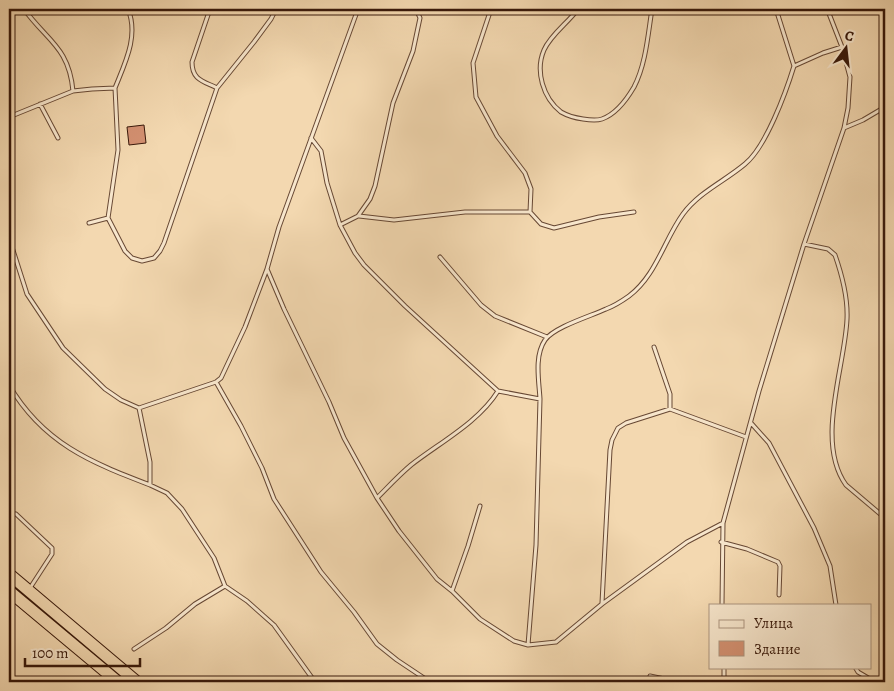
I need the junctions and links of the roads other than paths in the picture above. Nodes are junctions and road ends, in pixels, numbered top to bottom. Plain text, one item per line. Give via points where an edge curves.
1 (24, 9) edge
2 (128, 9) edge
3 (210, 9) edge
4 (276, 9) edge
5 (358, 9) edge
6 (416, 9) edge
7 (491, 9) edge
8 (578, 9) edge
9 (652, 9) edge
10 (776, 9) edge
11 (829, 9) edge
12 (842, 48) junction
13 (794, 66) junction
14 (115, 88) junction
15 (217, 88) junction
16 (73, 91) junction
17 (40, 104) junction
18 (885, 106) edge
19 (9, 117) edge
20 (844, 128) junction
21 (58, 138) dead end
22 (311, 138) junction
23 (530, 212) junction
24 (634, 212) dead end
25 (358, 216) junction
26 (108, 218) junction
27 (89, 223) dead end
28 (340, 225) junction
29 (11, 244) dead end
30 (804, 244) junction
31 (440, 257) dead end
32 (267, 269) junction
33 (547, 337) junction
34 (654, 347) dead end
35 (216, 382) junction
36 (9, 385) edge
37 (498, 391) junction
38 (540, 400) junction
39 (139, 408) junction
40 (670, 409) junction
41 (750, 422) junction
42 (746, 437) junction
43 (150, 484) junction
44 (378, 498) junction
45 (480, 506) dead end
46 (9, 513) edge
47 (885, 518) edge
48 (723, 523) junction
49 (722, 542) junction
50 (9, 574) edge
51 (225, 586) junction
52 (9, 590) edge
53 (28, 591) junction
54 (452, 591) junction
55 (779, 595) dead end
56 (602, 604) junction
57 (722, 604) edge
58 (836, 604) edge
59 (528, 645) junction
60 (134, 649) dead end
61 (724, 668) edge
62 (855, 668) edge
63 (650, 676) dead end
64 (118, 682) edge
65 (137, 682) edge
66 (315, 682) edge
67 (430, 682) edge
68 (679, 682) edge
69 (724, 682) edge
70 (875, 682) edge

1 - 16 lane via 64,56 72,77
2 - 14 lane via 133,30
3 - 15 lane via 192,62 192,71 197,78
4 - 15 lane
5 - 22 lane
6 - 25 lane via 420,18 413,52 393,103 375,186
7 - 23 lane via 473,63 476,97 497,136 525,173 531,189
8 - 9 lane via 548,42 540,73 552,102 562,112 600,120 622,104 637,80
10 - 13 lane
11 - 12 lane
12 - 13 lane
12 - 20 lane via 850,83
13 - 33 lane via 790,82 752,158 691,204 639,286 607,309
14 - 16 lane
14 - 26 lane via 118,150
15 - 26 lane via 160,252 154,258 142,261 132,258
16 - 17 lane
17 - 19 lane
17 - 21 lane
18 - 20 lane
20 - 30 lane
22 - 28 lane via 321,151
22 - 32 lane
23 - 24 lane via 541,224 554,228
23 - 25 lane via 465,212 394,220
25 - 28 lane
26 - 27 lane
28 - 37 lane via 374,276
29 - 39 lane via 27,294 63,348 105,389
30 - 41 lane
30 - 47 lane via 834,253 846,300 847,320 834,404 834,460 846,485
31 - 33 lane via 481,305 495,316
32 - 35 lane via 224,375
32 - 44 lane via 344,438
33 - 38 lane via 539,363
34 - 40 lane via 670,394
35 - 39 lane
35 - 67 lane via 258,460 274,499 321,572 376,644
36 - 43 lane via 21,404 50,434 89,460
37 - 38 lane
37 - 44 lane via 480,413 408,468
38 - 59 lane via 536,545
39 - 43 lane via 150,462
40 - 42 lane
40 - 56 lane via 626,423 618,428 612,440
41 - 42 lane
41 - 58 lane via 769,443 814,528 830,566
42 - 48 lane
43 - 51 lane via 167,494 182,509 210,552
44 - 54 lane via 414,551 437,579
45 - 54 lane
46 - 53 lane via 16,514 52,548 52,554
48 - 49 lane
48 - 56 lane via 688,542
49 - 55 lane via 778,562
49 - 57 lane
50 - 53 highway
51 - 60 lane via 194,604
51 - 66 lane via 274,625
52 - 64 highway
53 - 65 highway
54 - 59 lane via 480,619 514,641
56 - 59 lane via 556,642
61 - 69 lane
62 - 70 lane
63 - 68 lane

